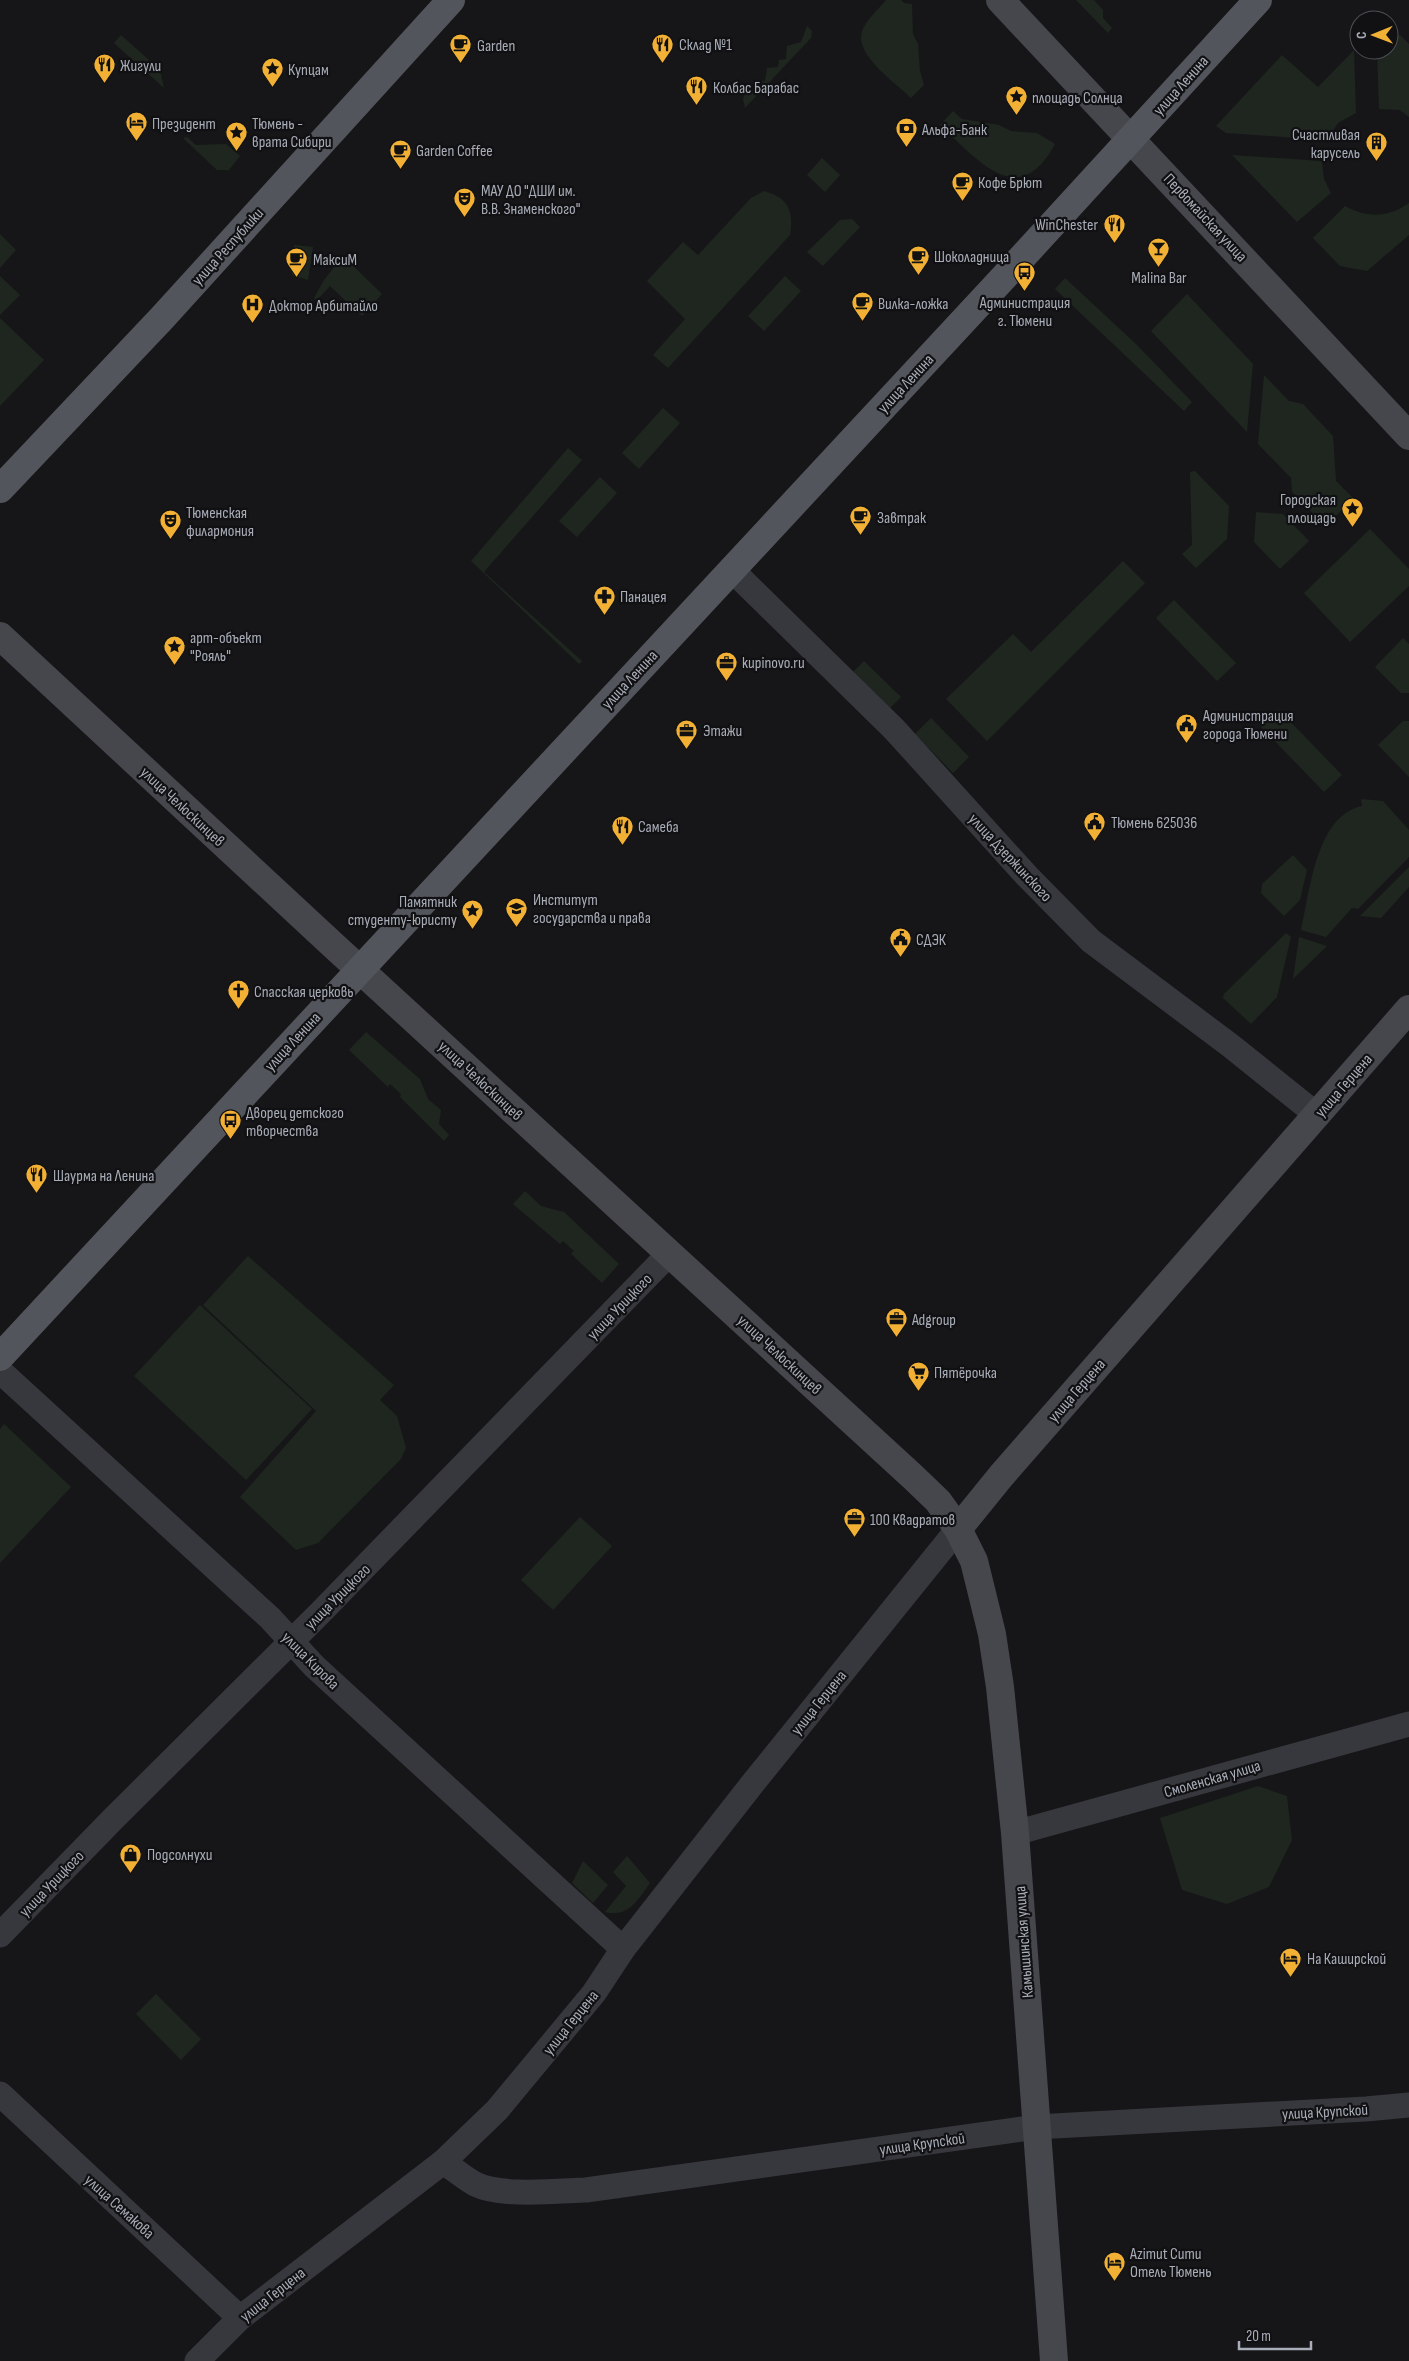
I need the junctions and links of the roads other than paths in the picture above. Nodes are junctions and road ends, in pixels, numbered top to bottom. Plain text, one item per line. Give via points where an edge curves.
1 (451, 0) edge
2 (1000, 0) edge
3 (1258, 0) edge
4 (1131, 139) junction
5 (1409, 436) edge
6 (0, 489) edge
7 (731, 569) junction
8 (0, 636) edge
9 (359, 968) junction
10 (1409, 1009) edge
11 (1318, 1115) junction
12 (670, 1253) junction
13 (0, 1357) edge
14 (0, 1371) edge
15 (958, 1529) junction
16 (291, 1640) junction
17 (1409, 1724) edge
18 (1015, 1833) junction
19 (0, 1935) edge
20 (623, 1949) junction
21 (0, 2094) edge
22 (1409, 2104) edge
23 (1036, 2128) junction
24 (443, 2162) junction
25 (240, 2318) junction
26 (198, 2361) edge
27 (1054, 2361) edge

1 - 6 main road, улица Республики via 162,318
2 - 4 street, Первомайская улица
3 - 4 main road, улица Ленина
4 - 5 street, Первомайская улица
4 - 7 main road, улица Ленина
7 - 9 main road, улица Ленина
7 - 11 street, улица Дзержинского via 894,729 1026,876 1091,941
8 - 9 street, улица Челюскинцев
9 - 12 street, улица Челюскинцев
9 - 13 main road, улица Ленина
10 - 11 street, улица Герцена
11 - 15 street, улица Герцена
12 - 15 street, улица Челюскинцев via 913,1477 938,1501
12 - 16 street, улица Урицкого
14 - 16 street, улица Кирова
15 - 18 street, Камышинская улица via 974,1561 992,1634
15 - 20 street, улица Герцена
16 - 19 street, улица Урицкого
16 - 20 street, улица Кирова via 314,1666
17 - 18 street, Смоленская улица
18 - 23 street, Камышинская улица
20 - 24 street, улица Герцена via 594,1993 497,2110
21 - 25 street, улица Семакова
22 - 23 street, улица Крупской
23 - 24 street, улица Крупской via 596,2188 546,2192 508,2191 477,2185
23 - 27 street, Камышинская улица
24 - 25 street, улица Герцена
25 - 26 street, улица Герцена

